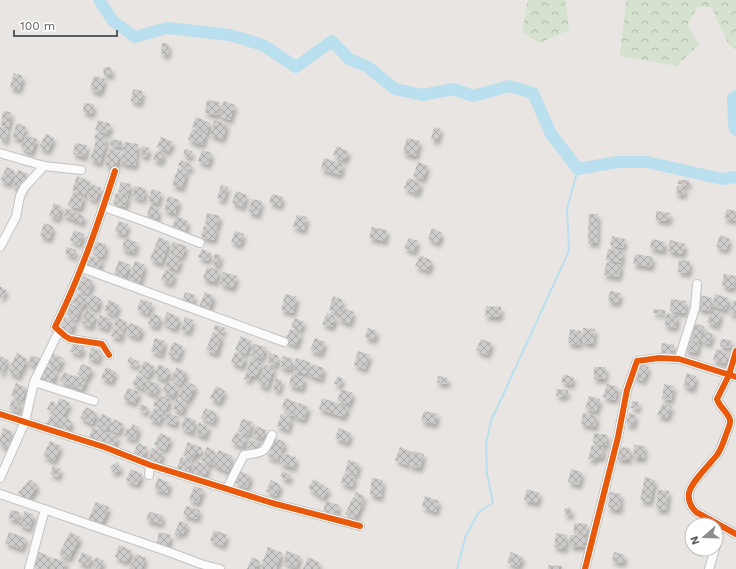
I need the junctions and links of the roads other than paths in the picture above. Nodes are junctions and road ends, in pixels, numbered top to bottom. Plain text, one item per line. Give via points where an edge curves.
1 (0, 153) edge
2 (44, 166) junction
3 (81, 170) dead end
4 (116, 171) dead end
5 (104, 207) junction
6 (200, 243) dead end
7 (0, 247) edge
8 (82, 268) junction
9 (696, 284) dead end
10 (59, 331) junction
11 (284, 342) dead end
12 (736, 350) edge
13 (108, 355) dead end
14 (679, 360) junction
15 (733, 376) edge
16 (34, 382) junction
17 (94, 401) dead end
18 (0, 414) edge
19 (25, 422) junction
20 (272, 435) dead end
21 (150, 465) junction
22 (149, 475) dead end
23 (0, 478) edge
24 (227, 488) junction
25 (0, 494) edge
26 (45, 509) junction
27 (705, 517) edge
28 (360, 526) dead end
29 (724, 527) edge
30 (736, 534) edge
31 (713, 557) edge
32 (29, 569) edge
33 (220, 569) edge
34 (585, 569) edge
35 (709, 569) edge

1 - 2 street
2 - 3 street
2 - 7 street via 24,188 16,217
4 - 5 street
5 - 6 street
5 - 8 street
8 - 10 street via 54,327
8 - 11 street
9 - 14 street via 695,308
10 - 13 street via 70,339 102,344
10 - 16 street
12 - 15 street
14 - 15 street
14 - 34 street via 637,360 627,390
15 - 27 street via 717,399 730,420 720,450 689,492 691,507
16 - 17 street
16 - 19 street
18 - 19 street
19 - 21 street via 104,447
19 - 23 street
20 - 24 street via 262,452 244,455
21 - 22 street
21 - 24 street
24 - 28 street via 272,503
25 - 26 street
26 - 32 street
26 - 33 street
29 - 30 street
31 - 35 street

